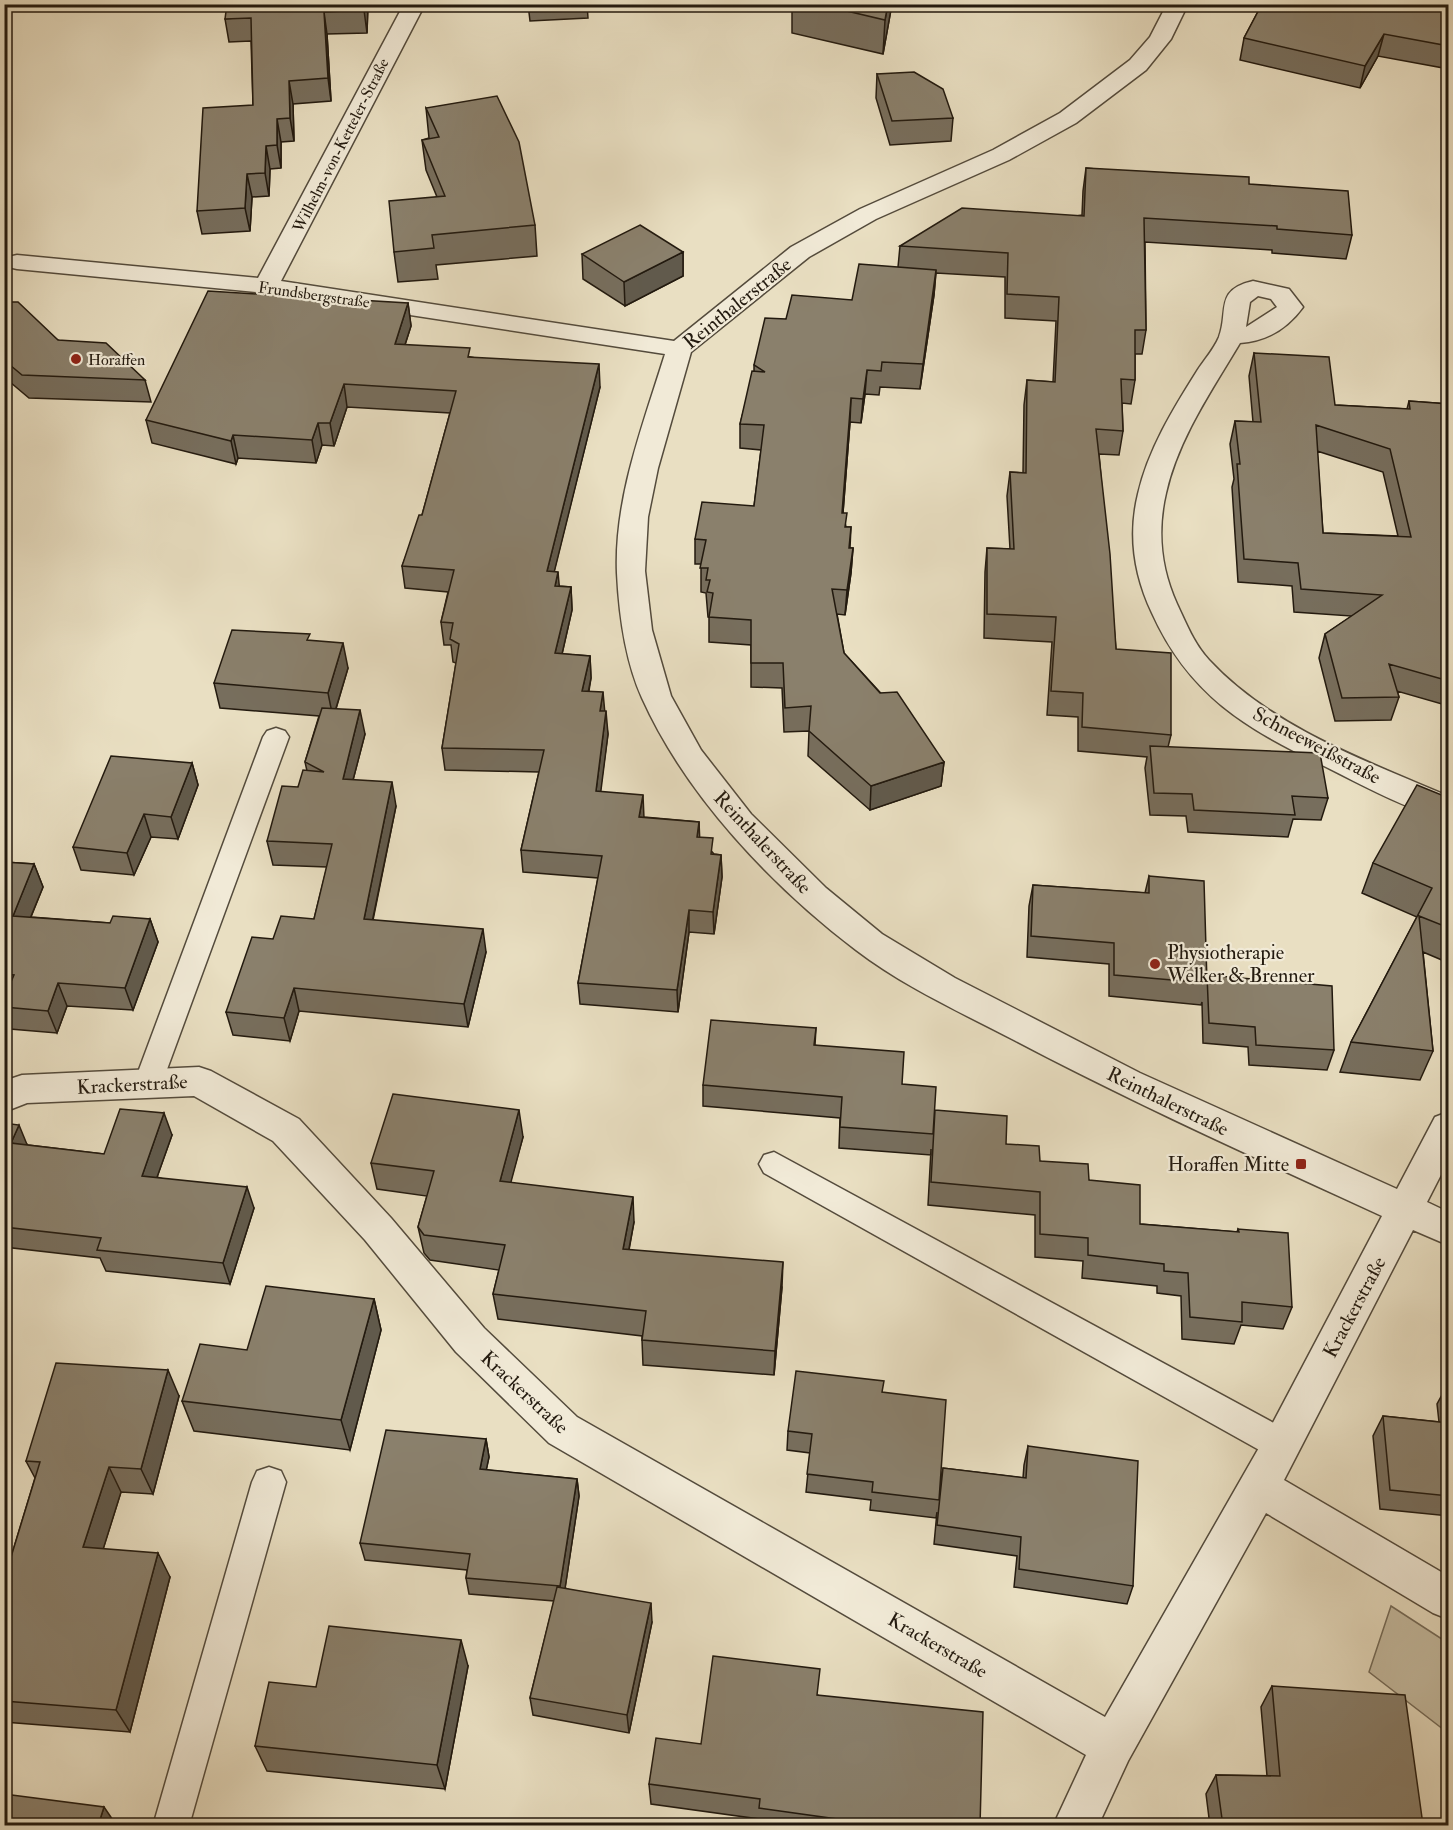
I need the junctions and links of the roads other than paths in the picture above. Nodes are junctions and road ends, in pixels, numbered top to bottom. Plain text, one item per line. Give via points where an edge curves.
1 (415, 4) edge
2 (1178, 4) edge
3 (17, 262) dead end
4 (266, 286) junction
5 (1232, 336) dead end
6 (680, 348) junction
7 (276, 737) dead end
8 (1449, 809) edge
9 (148, 1083) junction
10 (4, 1098) edge
11 (1449, 1127) edge
12 (774, 1164) dead end
13 (1405, 1211) junction
14 (1449, 1229) edge
15 (1282, 1445) junction
16 (268, 1482) dead end
17 (1259, 1487) junction
18 (1449, 1599) edge
19 (1113, 1746) junction
20 (171, 1826) edge
21 (1075, 1826) edge

1 - 4 street, Wilhelm-von-Ketteler-Straße
2 - 6 street, Reinthalerstraße via 1160,39 1138,65 1068,118 1001,155 868,214 808,247
3 - 4 street, Frundsbergstraße
4 - 6 street, Frundsbergstraße
5 - 8 street, Schneeweißstraße via 1192,402 1162,464 1148,514 1147,553 1154,586 1178,638 1197,665 1224,692 1286,733 1348,766
6 - 13 street, Reinthalerstraße via 644,468 634,517 631,571 637,630 656,696 689,757 740,822 814,897 870,943 943,987 1128,1083
7 - 9 lane
9 - 10 street, Krackerstraße via 22,1089
9 - 19 street, Krackerstraße via 199,1081 286,1130 378,1229 470,1340 563,1430
11 - 13 street, Krackerstraße
12 - 15 lane
13 - 14 street, Reinthalerstraße
13 - 15 street, Krackerstraße
15 - 17 street, Krackerstraße
16 - 20 lane
17 - 18 street
17 - 19 street, Krackerstraße
19 - 21 street, Krackerstraße

